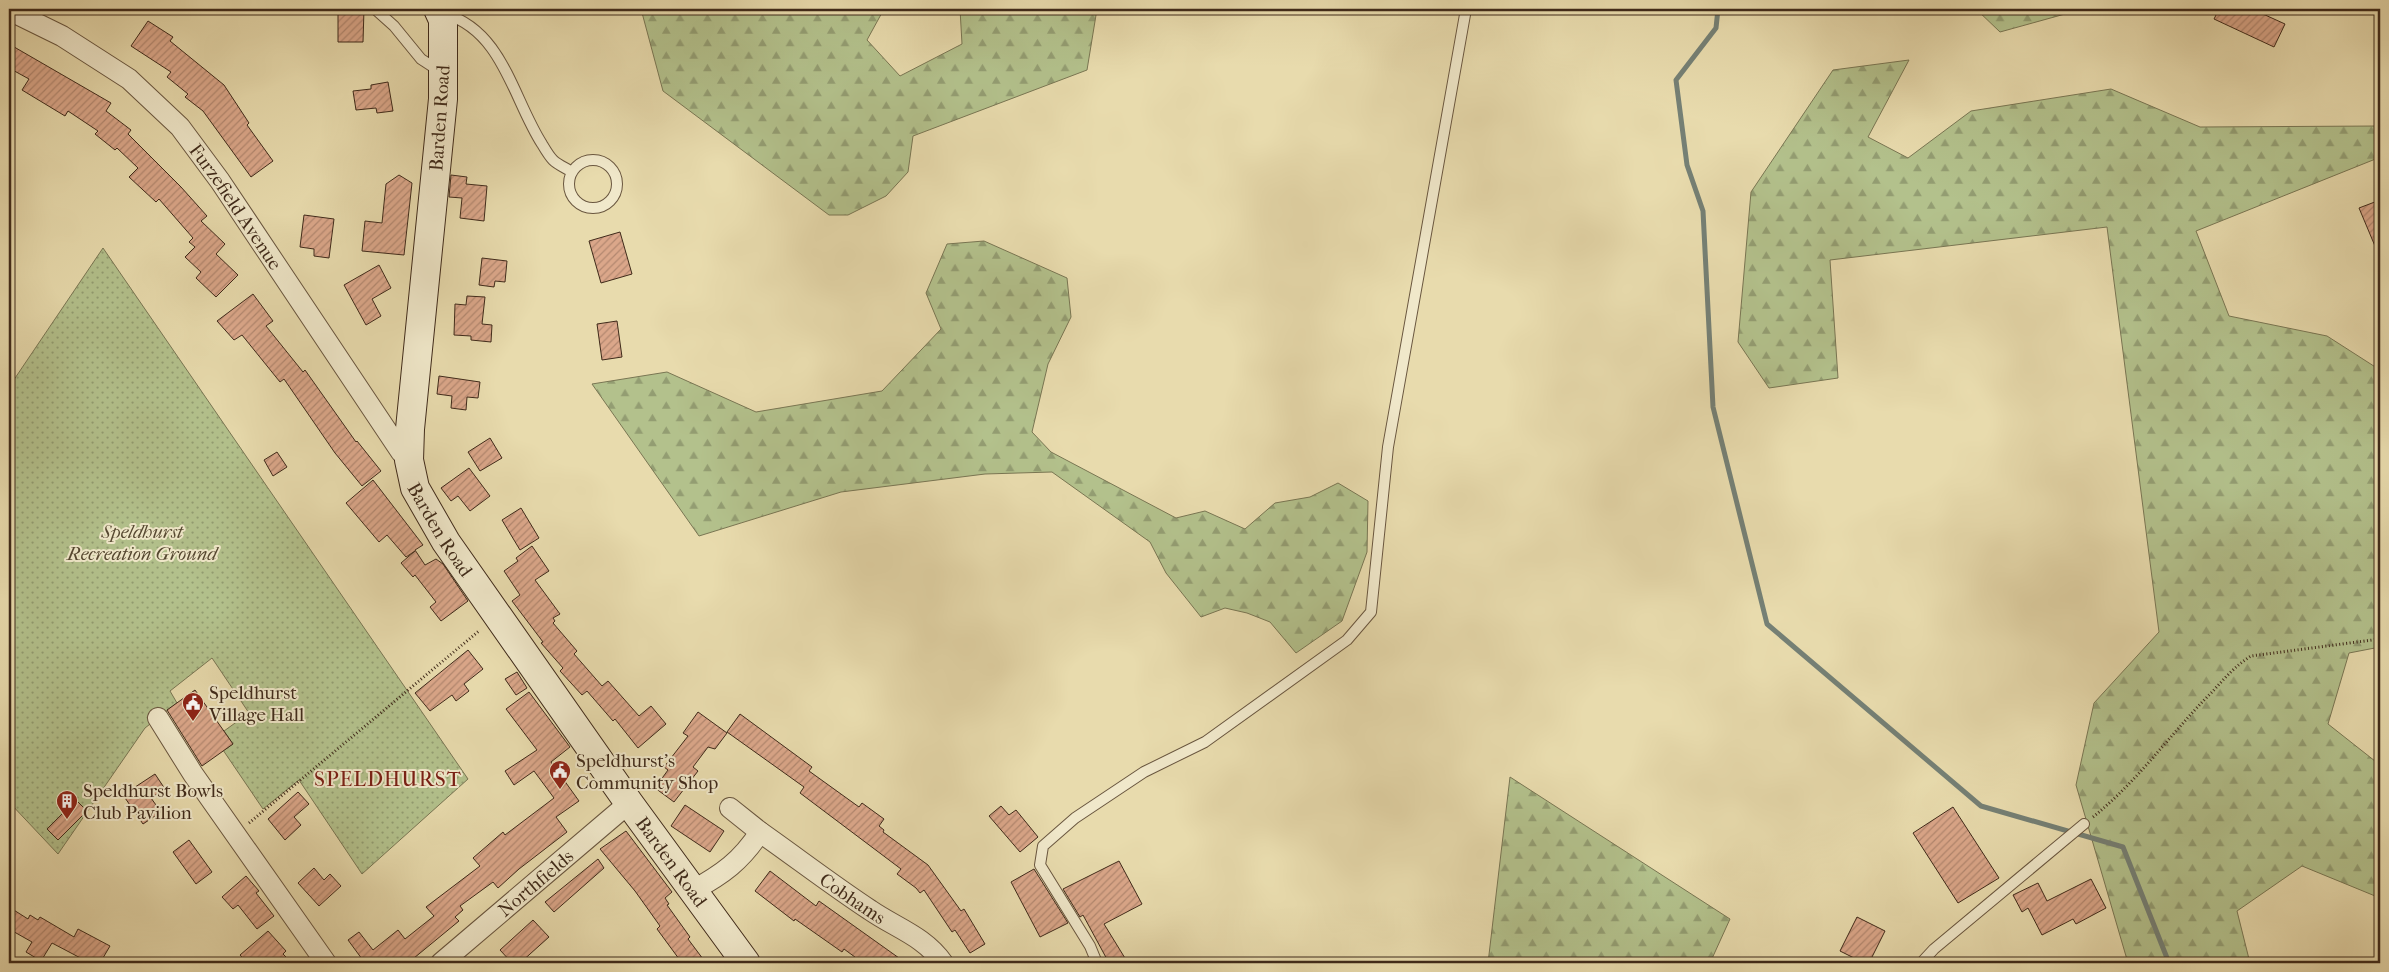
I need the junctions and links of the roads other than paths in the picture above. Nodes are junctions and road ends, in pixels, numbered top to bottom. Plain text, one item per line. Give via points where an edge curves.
1 (375, 9) edge
2 (1466, 9) edge
3 (9, 10) edge
4 (438, 10) edge
5 (442, 73) junction
6 (572, 172) junction
7 (409, 460) junction
8 (158, 718) dead end
9 (630, 803) junction
10 (730, 808) dead end
11 (2084, 824) road end
12 (760, 832) junction
13 (692, 891) junction
14 (326, 963) edge
15 (441, 963) edge
16 (746, 963) edge
17 (943, 963) edge
18 (1098, 963) edge
19 (1921, 963) edge

1 - 5 lane via 421,59
2 - 18 lane via 1388,447 1371,612 1347,640 1205,742 1144,772 1075,818 1044,846 1040,865
3 - 7 street, Furzefield Avenue via 62,36 128,80 180,127
4 - 5 street, Barden Road via 443,20
4 - 6 lane via 459,18 486,40 500,61 532,129 553,161
5 - 7 street, Barden Road via 443,99
6 - 6 lane via 592,160 607,165 617,185 612,199 598,207 583,206 572,195
7 - 9 street, Barden Road via 415,488 446,542
8 - 14 street via 192,774
9 - 13 street, Barden Road
9 - 15 street, Northfields
10 - 12 street, Cobhams
11 - 19 lane
12 - 13 street via 747,852 722,875
12 - 17 street, Cobhams via 871,911 912,933
13 - 16 street, Barden Road

